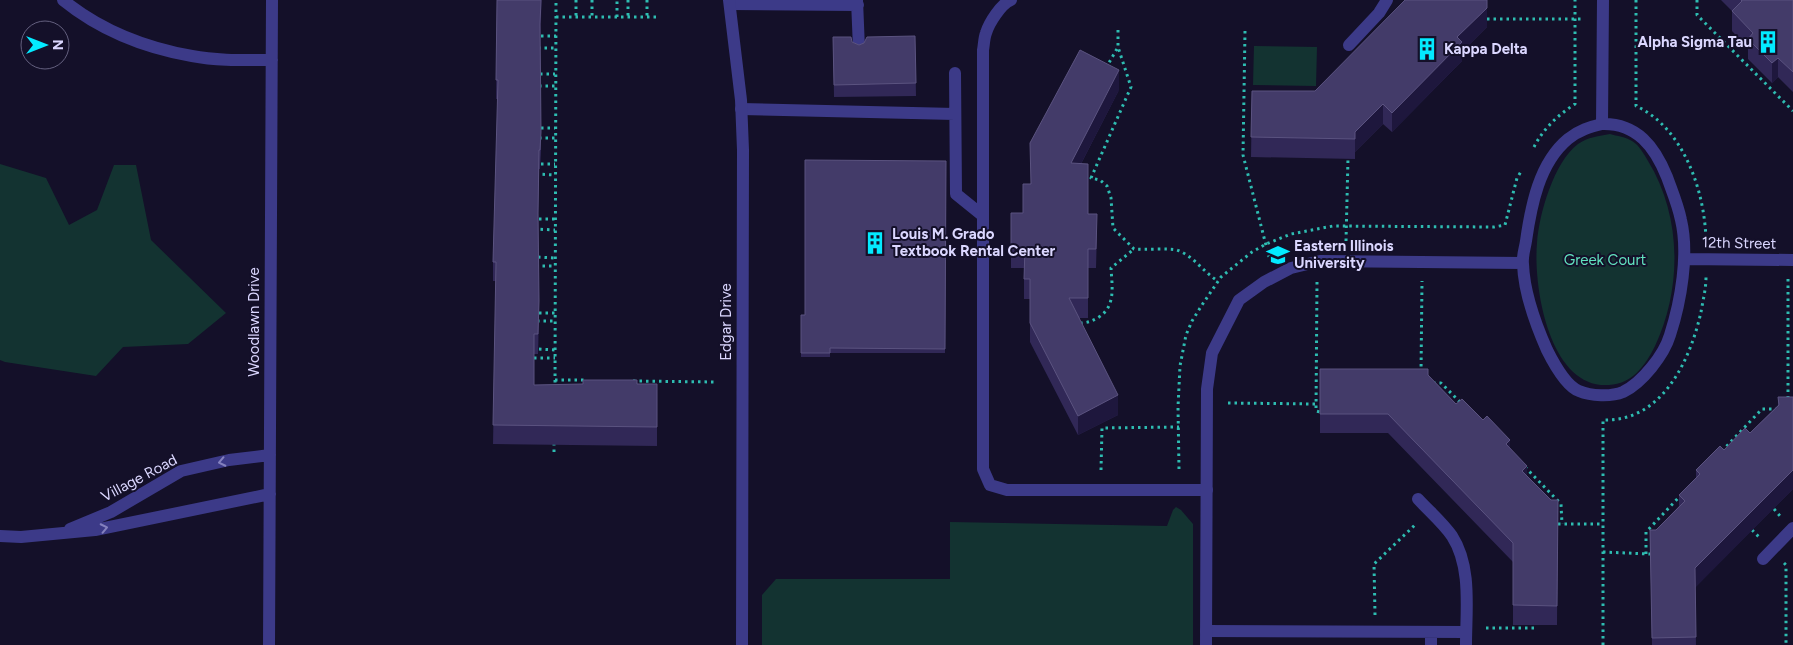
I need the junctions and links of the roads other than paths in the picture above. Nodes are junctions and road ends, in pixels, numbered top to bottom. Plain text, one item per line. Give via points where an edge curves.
1 (63, 0) edge
2 (272, 0) edge
3 (1011, 0) edge
4 (1387, 0) edge
5 (1603, 0) edge
6 (730, 2) edge
7 (858, 2) edge
8 (1349, 44) dead end
9 (858, 49) edge
10 (272, 60) junction
11 (955, 74) dead end
12 (741, 109) junction
13 (955, 114) junction
14 (1602, 124) junction
15 (982, 215) junction
16 (1684, 259) junction
17 (1793, 260) edge
18 (1522, 263) junction
19 (270, 455) junction
20 (1207, 490) junction
21 (270, 494) junction
22 (1418, 499) dead end
23 (1793, 528) edge
24 (56, 534) junction
25 (0, 536) edge
26 (1768, 554) road end
27 (1466, 630) junction
28 (1206, 631) junction
29 (1431, 632) junction
30 (269, 645) edge
31 (742, 645) edge
32 (1206, 645) edge
33 (1431, 645) edge
34 (1466, 645) edge

1 - 10 street via 107,28 150,46 193,56
2 - 10 street, Woodlawn Drive
3 - 15 street via 986,32 983,50
4 - 8 street
5 - 14 street
6 - 7 street
6 - 12 street, Edgar Drive
7 - 9 street
10 - 19 street, Woodlawn Drive
11 - 13 street
12 - 13 street
12 - 31 street, Edgar Drive
13 - 15 street via 956,194
14 - 16 street via 1616,124 1635,131 1653,148 1682,221
14 - 18 street via 1583,129 1567,140 1546,166 1529,220
15 - 20 street via 983,469 990,484 1007,490
16 - 17 street, 12th Street
16 - 18 street via 1682,285 1670,336 1658,360 1640,381 1623,392 1602,396 1578,391 1565,379 1550,356 1530,305
18 - 20 street via 1320,261 1291,268 1239,300 1212,353 1207,388
19 - 21 street, Woodlawn Drive
19 -> 24 street, Village Road via 181,470 111,512
20 - 28 street
24 -> 21 street, Village Road via 95,530
21 - 30 street, Woodlawn Drive
22 - 27 street via 1452,536 1462,560 1466,584
23 - 26 street
24 - 25 street, Village Road
27 - 29 street
27 - 34 street
28 - 29 street
28 - 32 street
29 - 33 street

